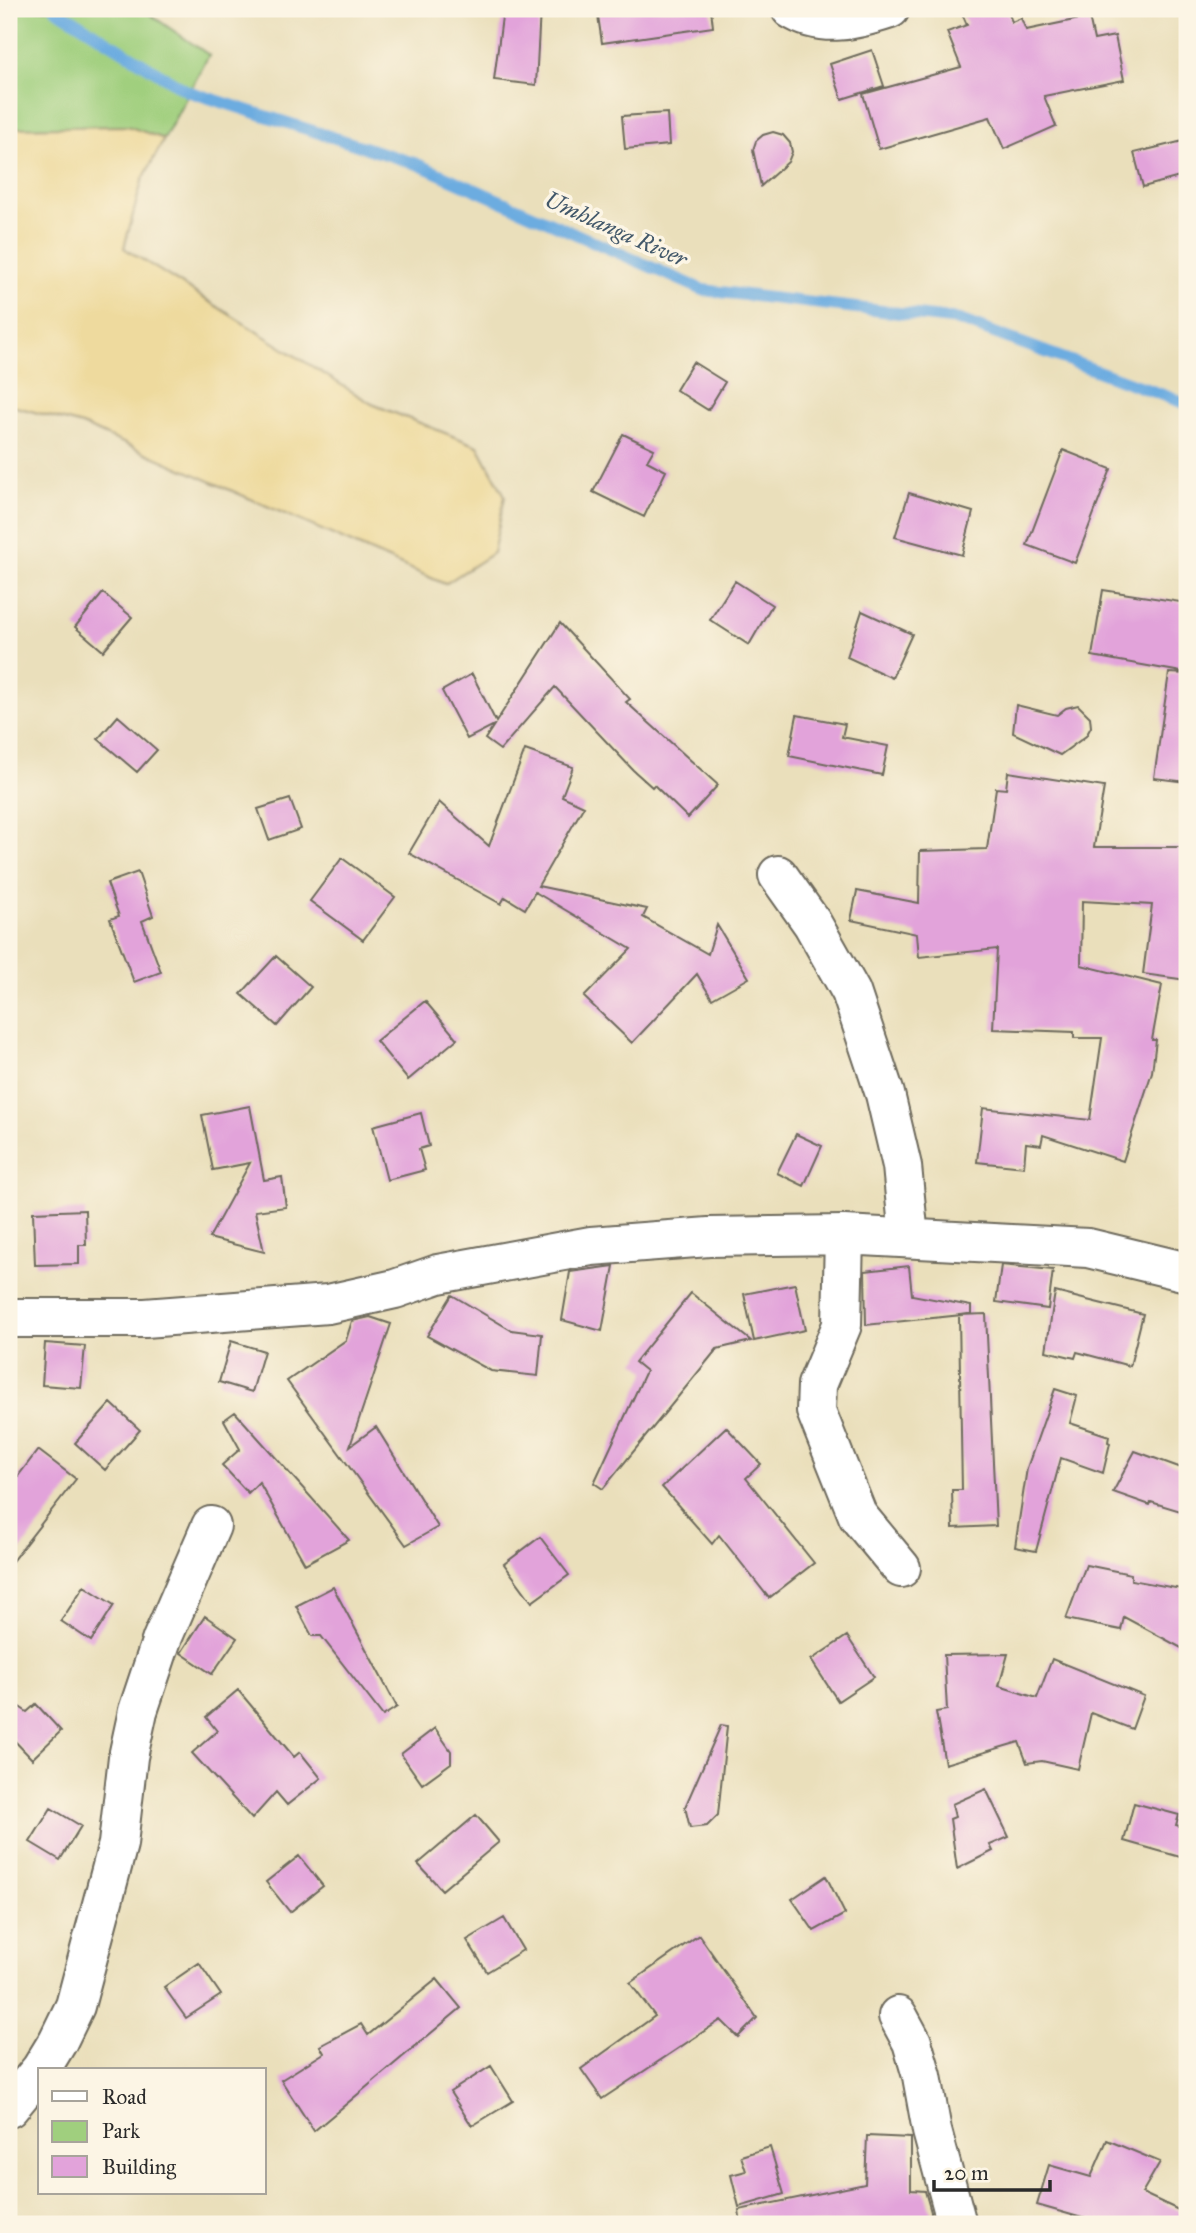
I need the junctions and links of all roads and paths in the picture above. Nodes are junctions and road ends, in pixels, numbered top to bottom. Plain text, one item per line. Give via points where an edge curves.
1 (791, 9) edge
2 (890, 9) edge
3 (778, 875) dead end
4 (844, 1235) junction
5 (909, 1238) junction
6 (1187, 1272) edge
7 (9, 1318) edge
8 (211, 1526) dead end
9 (901, 1569) dead end
10 (898, 2017) dead end
11 (42, 2068) edge
12 (38, 2073) edge
13 (9, 2108) edge
14 (957, 2224) edge

1 - 2 street via 827,22
3 - 5 street via 851,992 885,1094 902,1166
4 - 5 street
4 - 7 street via 709,1237 591,1246 438,1274 328,1304 145,1318
4 - 9 street via 842,1325 817,1385 816,1412 858,1516
5 - 6 street via 1088,1248
8 - 11 street via 162,1639 138,1711 118,1843 75,2006
10 - 14 street via 912,2042 922,2076
12 - 13 street

